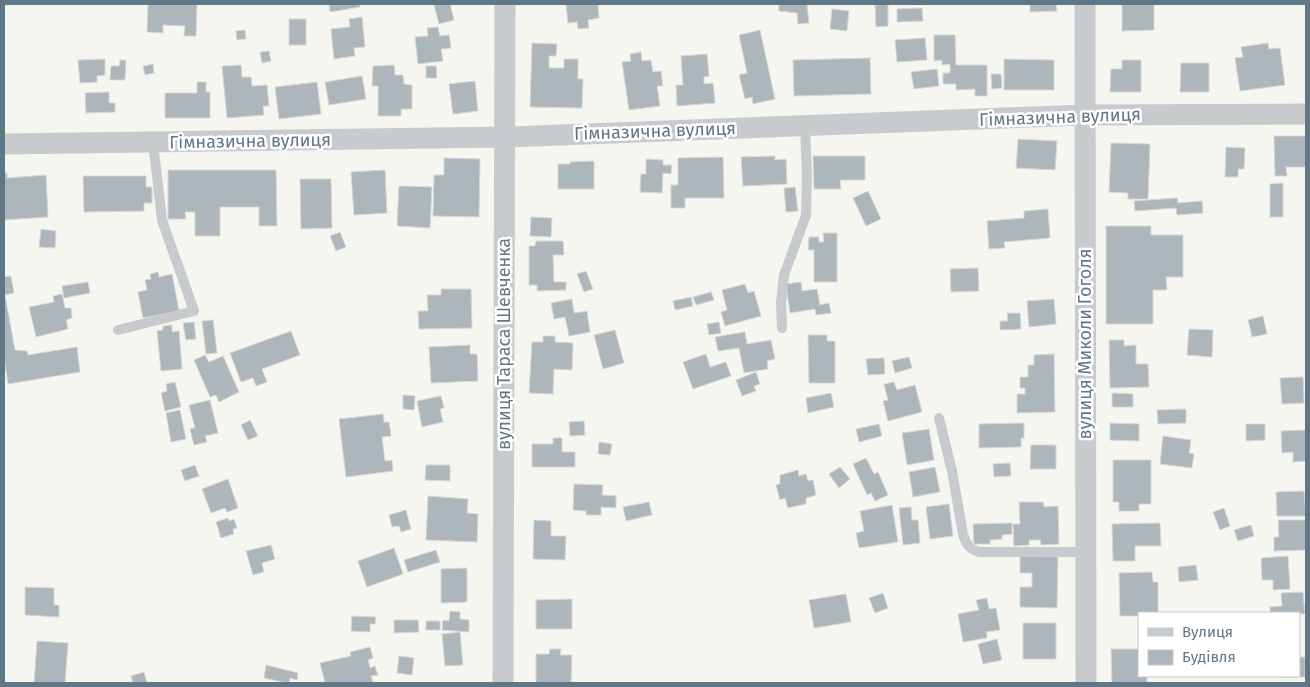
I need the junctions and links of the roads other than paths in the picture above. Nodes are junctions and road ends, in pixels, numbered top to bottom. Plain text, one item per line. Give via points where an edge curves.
1 (505, 4) edge
2 (1085, 4) edge
3 (1306, 114) edge
4 (1085, 115) junction
5 (805, 126) junction
6 (505, 137) junction
7 (153, 142) junction
8 (4, 144) edge
9 (782, 328) dead end
10 (118, 330) dead end
11 (939, 418) dead end
12 (1085, 552) junction
13 (503, 683) edge
14 (1086, 683) edge

1 - 6 street, вулиця Тараса Шевченка
2 - 4 street, вулиця Миколи Гоголя
3 - 4 street, Гімназична вулиця
4 - 5 street, Гімназична вулиця
4 - 12 street, вулиця Миколи Гоголя
5 - 6 street, Гімназична вулиця
5 - 9 lane via 806,215 784,275
6 - 7 street, Гімназична вулиця
6 - 13 street, вулиця Тараса Шевченка
7 - 8 street, Гімназична вулиця
7 - 10 lane via 162,220 194,311
11 - 12 lane via 963,534 971,550
12 - 14 street, вулиця Миколи Гоголя

